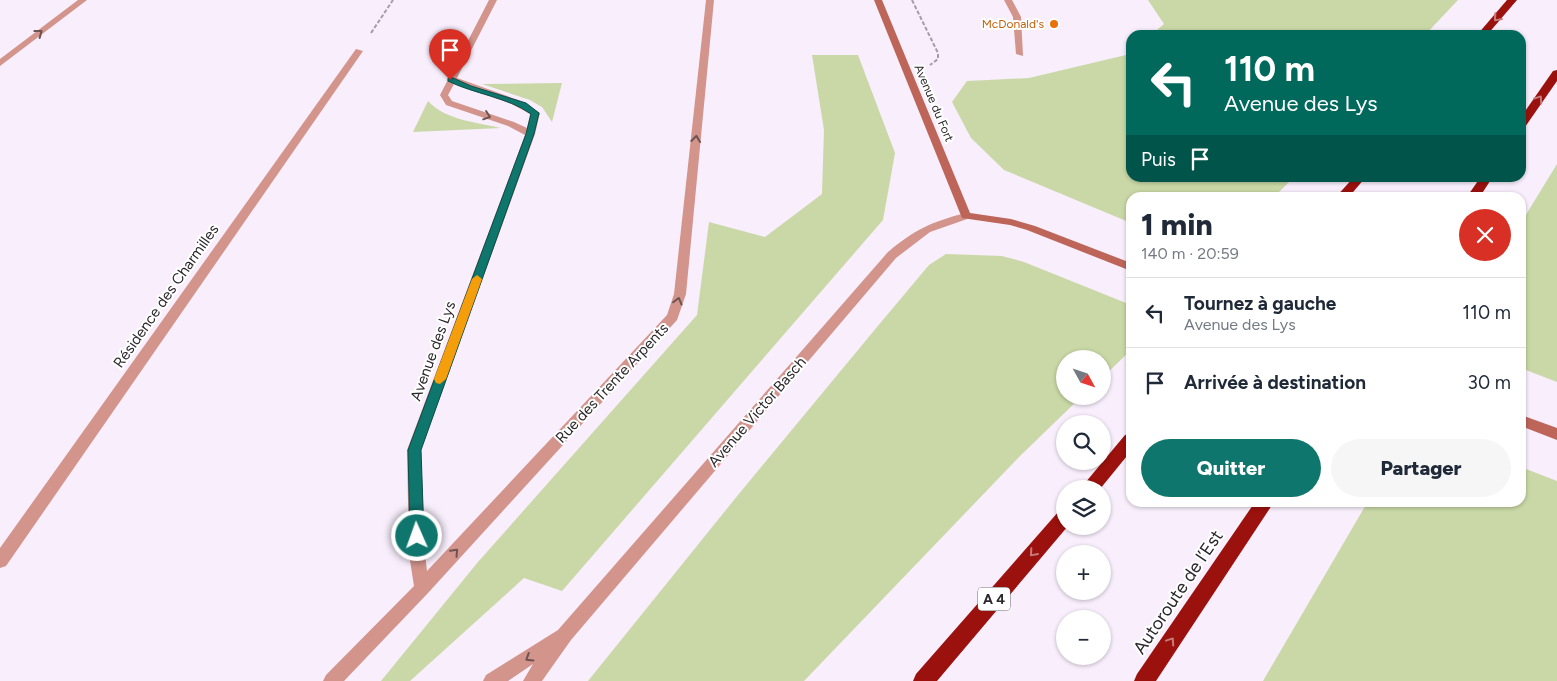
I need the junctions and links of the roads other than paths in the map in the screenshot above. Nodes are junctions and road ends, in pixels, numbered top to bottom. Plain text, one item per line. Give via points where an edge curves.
1 (83, 0) edge
2 (493, 0) edge
3 (710, 0) edge
4 (878, 0) edge
5 (1008, 0) edge
6 (1512, 0) edge
7 (1486, 30) edge
8 (359, 51) road end
9 (1020, 54) dead end
10 (0, 63) edge
11 (1557, 73) edge
12 (450, 80) junction
13 (1526, 119) edge
14 (530, 134) junction
15 (1355, 182) edge
16 (1346, 192) edge
17 (966, 216) junction
18 (1126, 265) edge
19 (1526, 422) edge
20 (1557, 434) edge
21 (1126, 446) edge
22 (1097, 480) edge
23 (1262, 507) edge
24 (1056, 526) edge
25 (0, 561) edge
26 (422, 588) junction
27 (565, 634) junction
28 (332, 681) edge
29 (492, 681) edge
30 (532, 681) edge
31 (923, 681) edge
32 (1144, 681) edge

10 -> 1 street
2 - 12 street
26 -> 3 street, Rue des Trente Arpents via 673,316 680,294
4 - 17 main road, Avenue du Fort
5 - 9 street via 1017,17
6 -> 7 highway
8 - 25 street, Résidence des Charmilles
13 -> 11 highway
12 -> 14 street via 444,95 449,102
12 - 14 street, Avenue des Lys via 523,105 535,113
14 - 26 street, Avenue des Lys via 414,450 417,554
15 - 16 highway
17 - 18 main road via 1011,222
17 - 27 street, Avenue Victor Basch via 923,229 892,255
19 - 20 main road
21 - 22 highway
32 -> 23 highway, Autoroute de l’Est
24 -> 31 highway, A 4
26 - 28 street, Rue des Trente Arpents
27 -> 29 street, Avenue Victor Basch
27 - 30 street, Avenue Victor Basch

